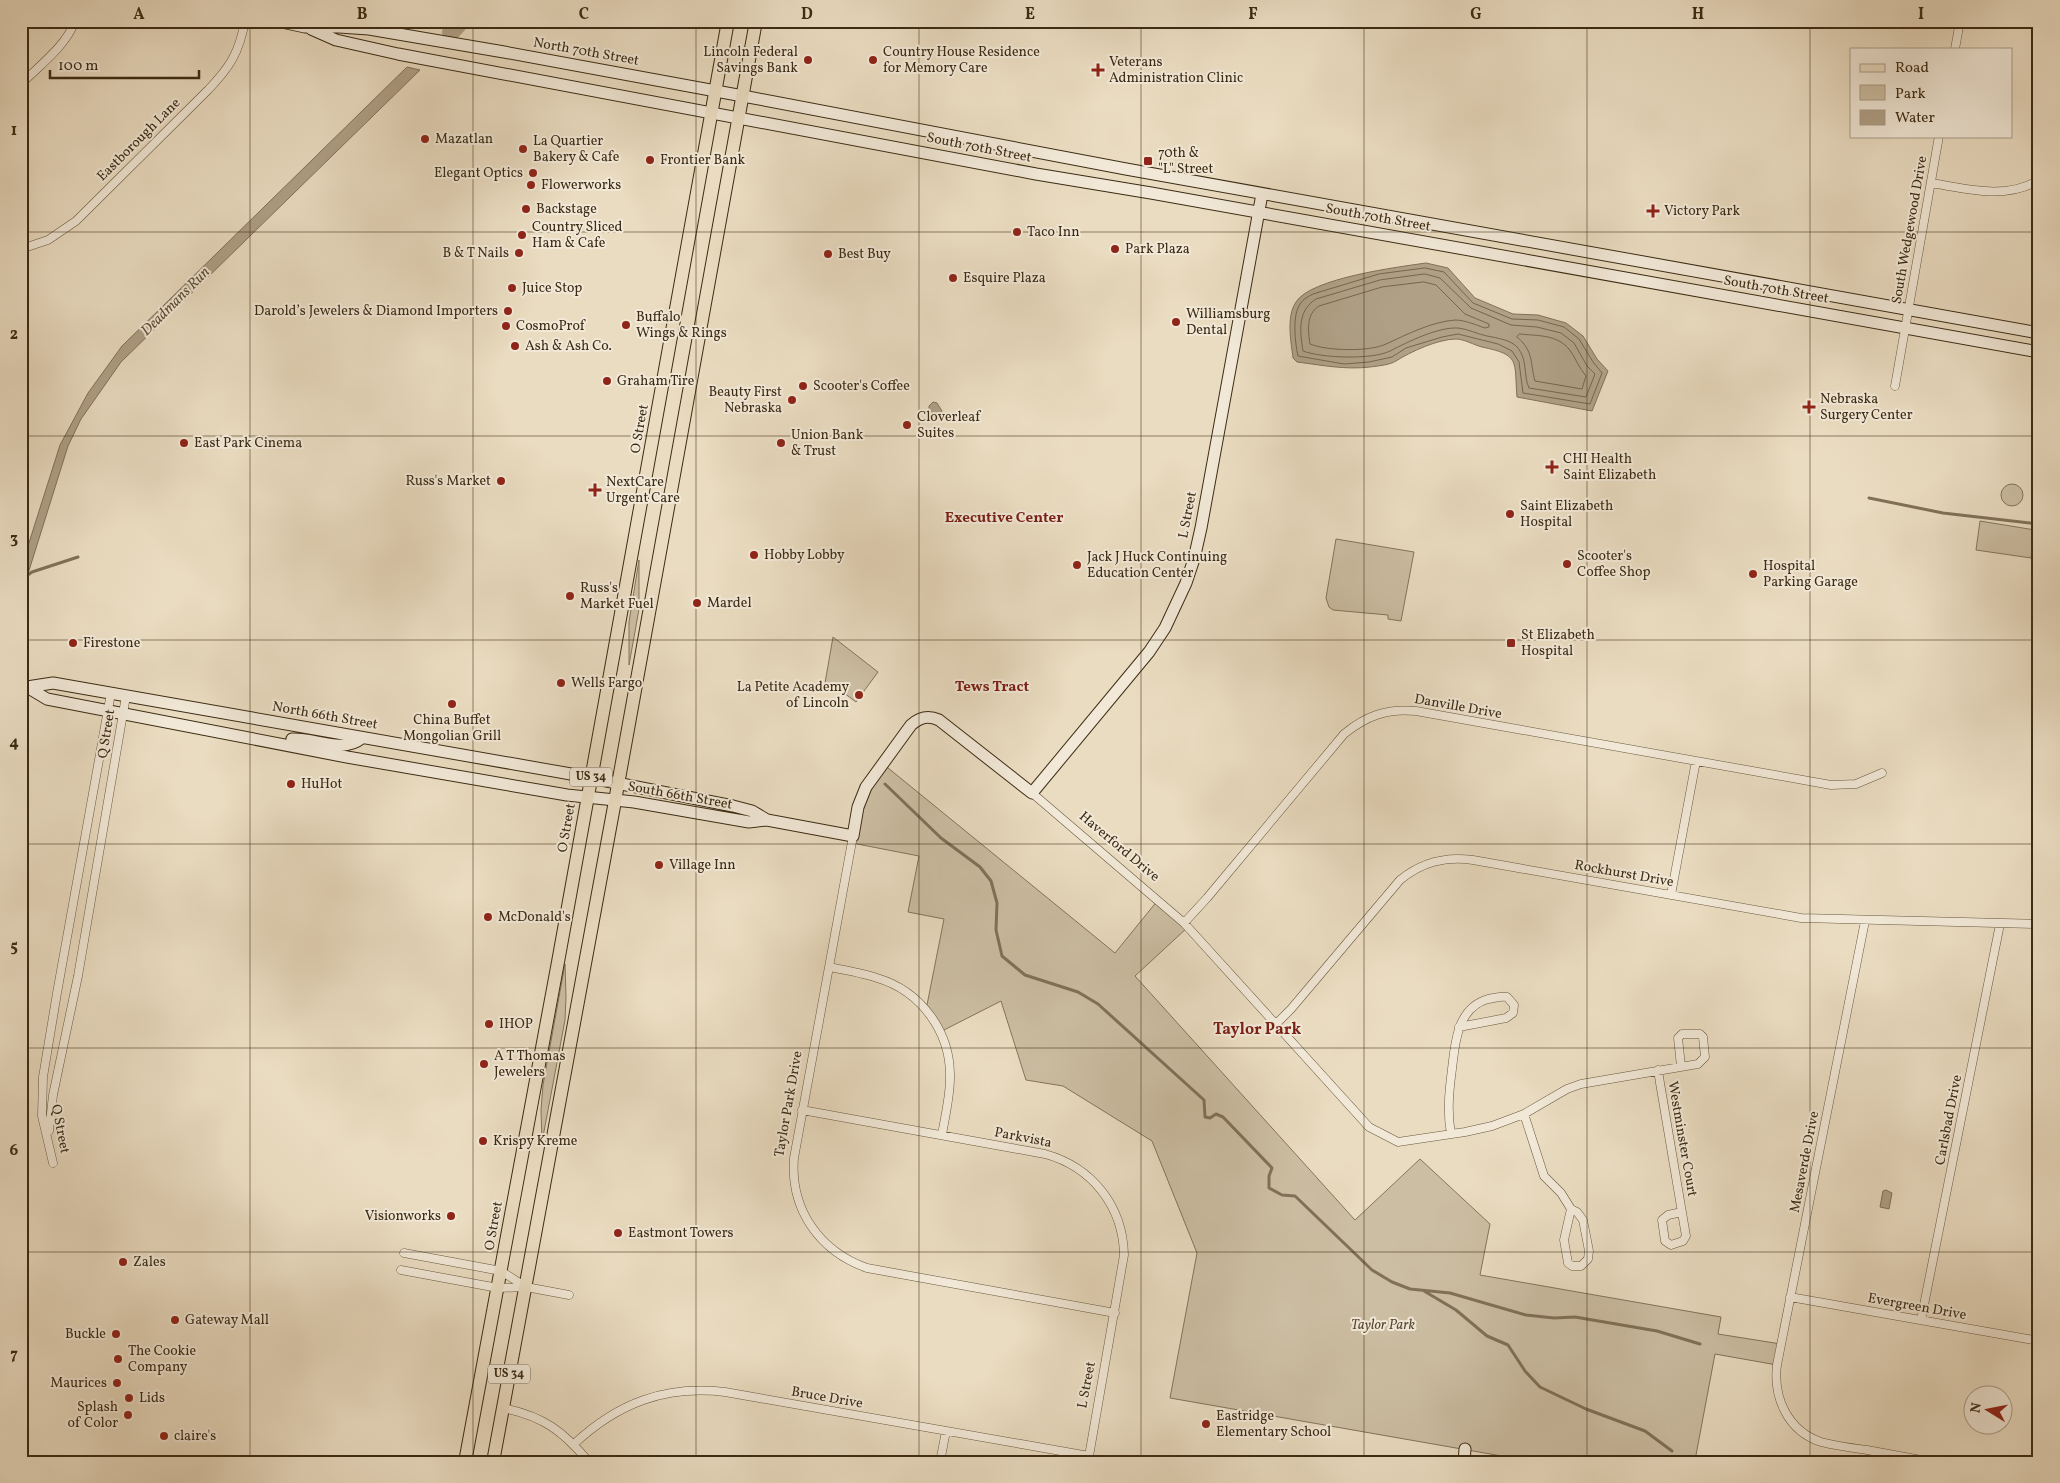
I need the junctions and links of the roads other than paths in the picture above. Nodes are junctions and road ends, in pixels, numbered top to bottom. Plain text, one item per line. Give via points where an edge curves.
1 (75, 21) edge
2 (245, 21) edge
3 (277, 21) edge
4 (728, 21) edge
5 (756, 21) edge
6 (1960, 21) edge
7 (305, 27) junction
8 (1955, 48) edge
9 (21, 84) edge
10 (716, 91) junction
11 (743, 96) junction
12 (712, 113) junction
13 (739, 118) junction
14 (1939, 138) edge
15 (2039, 180) edge
16 (1931, 183) junction
17 (1262, 194) junction
18 (1259, 212) junction
19 (21, 249) edge
20 (1909, 310) junction
21 (1906, 328) junction
22 (2039, 333) edge
23 (2039, 352) edge
24 (1895, 386) dead end
25 (24, 687) edge
26 (111, 693) junction
27 (126, 696) junction
28 (109, 710) junction
29 (123, 713) junction
30 (924, 717) joint
31 (362, 738) junction
32 (268, 740) junction
33 (1696, 761) junction
34 (1882, 773) dead end
35 (591, 778) junction
36 (618, 784) junction
37 (1032, 793) junction
38 (588, 798) junction
39 (615, 800) junction
40 (767, 820) junction
41 (853, 836) junction
42 (1671, 895) junction
43 (1865, 921) junction
44 (1184, 923) junction
45 (2000, 924) junction
46 (2039, 924) edge
47 (829, 967) junction
48 (1276, 1024) junction
49 (1459, 1027) junction
50 (1681, 1066) junction
51 (1658, 1070) junction
52 (802, 1110) junction
53 (1524, 1114) junction
54 (1451, 1134) junction
55 (942, 1135) junction
56 (1571, 1209) junction
57 (1682, 1212) junction
58 (404, 1253) dead end
59 (401, 1270) dead end
60 (501, 1271) junction
61 (526, 1287) junction
62 (498, 1288) junction
63 (569, 1294) dead end
64 (1790, 1297) junction
65 (1115, 1313) junction
66 (1921, 1320) junction
67 (2039, 1341) edge
68 (503, 1408) junction
69 (946, 1431) junction
70 (574, 1444) junction
71 (1465, 1449) dead end
72 (1088, 1459) edge
73 (465, 1462) edge
74 (493, 1462) edge
75 (589, 1462) edge
76 (940, 1462) edge
77 (1464, 1462) edge
78 (1932, 1462) edge

1 - 9 street via 68,36
2 - 19 street, Eastborough Lane via 233,60 208,90 76,221 48,240
3 - 7 main road, North 70th Street
4 - 10 main road, O Street / US 34
5 - 11 main road, US 34
6 - 8 street
7 - 10 main road, North 70th Street via 378,30
7 - 12 main road, North 70th Street via 336,40 398,54
10 - 11 main road, North 70th Street
10 - 12 main road, O Street / US 34
11 - 13 main road, US 34
11 - 17 main road, South 70th Street
12 - 13 main road, South 70th Street
12 - 35 main road, O Street / US 34
13 - 18 main road, South 70th Street
13 - 36 main road, US 34
14 - 16 street, South Wedgewood Drive
15 - 16 street via 2001,192
16 - 20 street, South Wedgewood Drive
17 - 18 main road, L Street
17 - 20 main road, South 70th Street
18 - 21 main road, South 70th Street
18 - 37 main road, L Street via 1198,543 1184,590 1149,652
20 - 21 street, South Wedgewood Drive
20 - 22 main road, South 70th Street
21 - 23 main road, South 70th Street
21 - 24 street, South Wedgewood Drive
25 - 26 main road, North 66th Street via 53,683
25 - 28 main road, North 66th Street via 47,699
26 - 27 main road, North 66th Street
26 - 28 street, Q Street
27 - 29 street, Q Street
27 - 31 main road, North 66th Street
28 - 29 main road, North 66th Street
28 - 29 street, Q Street via 44,1076 42,1116 53,1163 50,1109 78,976
29 - 32 main road, North 66th Street
30 - 37 main road, Haverford Drive via 939,720
30 - 41 main road, Taylor Park Drive via 911,725 869,782 858,807
31 - 32 main road via 344,745 297,739
31 - 35 main road, North 66th Street
32 - 38 main road, North 66th Street via 347,757
33 - 34 street, Danville Drive via 1844,786
33 - 42 street
33 - 44 street, Danville Drive via 1403,710 1378,713 1344,734
35 - 36 main road, North 66th Street
35 - 38 main road, O Street / US 34
36 - 39 main road, US 34
36 - 40 main road, South 66th Street via 733,806 752,811
37 - 44 street, Haverford Drive
38 - 39 main road, South 66th Street
38 - 60 main road, O Street / US 34
39 - 40 main road, South 66th Street via 724,819
39 - 61 main road, US 34
40 - 41 main road, South 66th Street
41 - 47 street, Taylor Park Drive
42 - 43 street, Rockhurst Drive via 1801,918
42 - 48 street, Rockhurst Drive via 1473,860 1433,861 1400,880
43 - 45 street, Rockhurst Drive
43 - 64 street, Mesaverde Drive
44 - 48 street, Haverford Drive
45 - 46 street, Rockhurst Drive
45 - 66 street, Carlsbad Drive
47 - 52 street, Taylor Park Drive
47 - 55 street via 870,975 893,984 913,996 931,1016 946,1047 950,1069
48 - 54 street, Haverford Drive via 1369,1127 1398,1142
49 - 49 street via 1469,1010 1482,1001 1501,996 1514,1005 1513,1012 1506,1018
49 - 54 street via 1448,1104
50 - 50 street via 1698,1064 1705,1057 1700,1034 1682,1034 1678,1038
50 - 51 street
51 - 53 street via 1581,1084
51 - 57 street, Westminster Court
52 - 55 street, Parkvista
52 - 65 street, Taylor Park Drive via 794,1165 797,1195 813,1229 839,1255 874,1270
53 - 54 street via 1492,1126
53 - 56 street via 1544,1176
55 - 65 street, Parkvista via 1055,1157 1077,1167 1095,1182 1121,1226 1124,1263
56 - 56 street via 1583,1220 1589,1251 1585,1263 1577,1266 1568,1263 1564,1240
57 - 57 street, Westminster Court via 1686,1236 1683,1241 1671,1245 1664,1240 1662,1220
58 - 60 street
59 - 62 street
60 - 61 street
60 - 62 main road, O Street / US 34
61 - 62 street
61 - 63 street
61 - 68 main road, US 34
62 - 73 main road, O Street / US 34
64 - 66 street, Evergreen Drive
64 - 78 street, Mesaverde Drive via 1776,1386 1782,1407 1791,1422 1822,1442
65 - 72 street, L Street
66 - 67 street, Evergreen Drive
68 - 70 street via 523,1412 545,1422
68 - 74 main road, US 34
69 - 70 street, Bruce Drive via 725,1392 692,1390 660,1395 624,1407
69 - 72 street, Bruce Drive
69 - 76 street
70 - 75 street
71 - 77 main road

